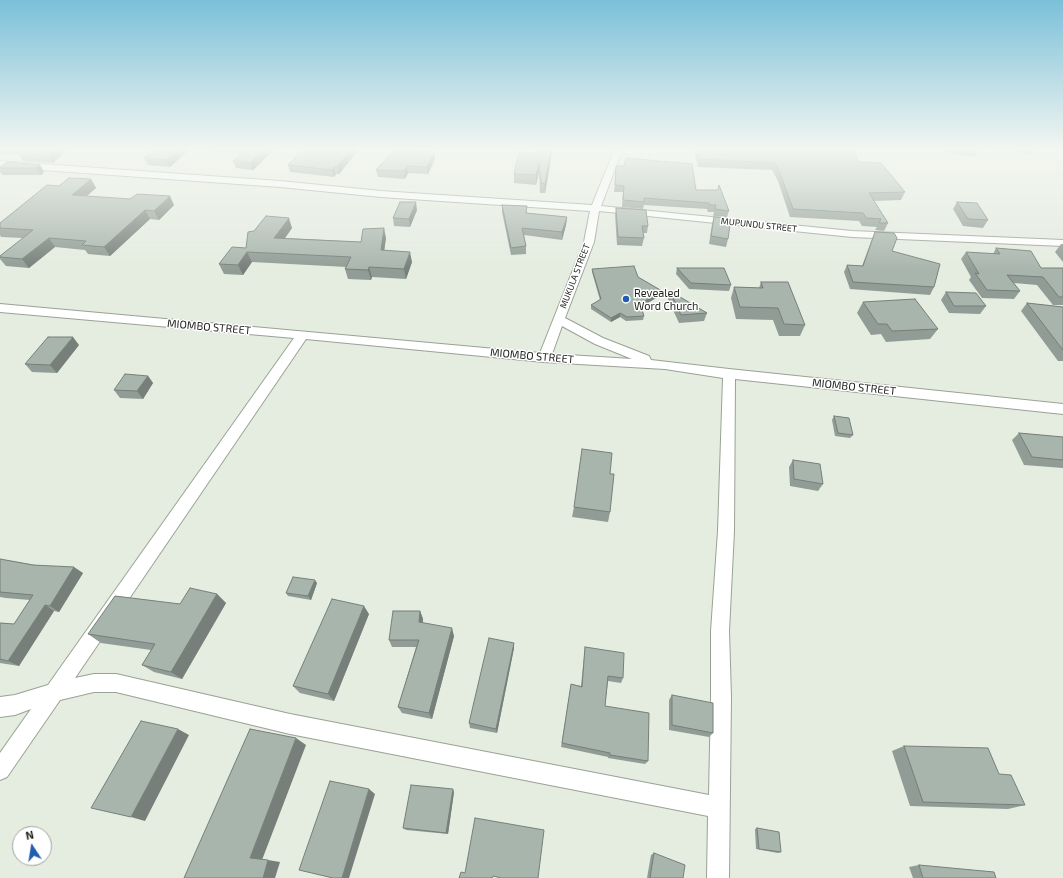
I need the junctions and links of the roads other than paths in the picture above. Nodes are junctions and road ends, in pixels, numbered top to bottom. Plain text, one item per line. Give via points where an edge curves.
1 (331, 189) edge
2 (603, 189) edge
3 (595, 208) junction
4 (1063, 243) edge
5 (0, 308) edge
6 (559, 320) junction
7 (303, 335) junction
8 (544, 358) junction
9 (665, 365) junction
10 (729, 374) junction
11 (1063, 409) edge
12 (55, 692) junction
13 (0, 707) edge
14 (0, 770) edge
15 (718, 806) junction
16 (718, 878) edge

1 - 3 street, MUPUNDU STREET via 413,197
2 - 3 street, MUKULA STREET
3 - 4 street, MUPUNDU STREET via 852,234
3 - 6 street, MUKULA STREET via 589,242
5 - 7 street, MIOMBO STREET
6 - 8 street, MUKULA STREET
6 - 9 street via 612,347
7 - 8 street, MIOMBO STREET
7 - 12 street
8 - 9 street, MIOMBO STREET
9 - 10 street, MIOMBO STREET
10 - 11 street, MIOMBO STREET
10 - 15 street via 726,530 720,631
12 - 13 street via 15,705
12 - 14 street
12 - 15 street via 94,683 116,682 290,724
15 - 16 street

